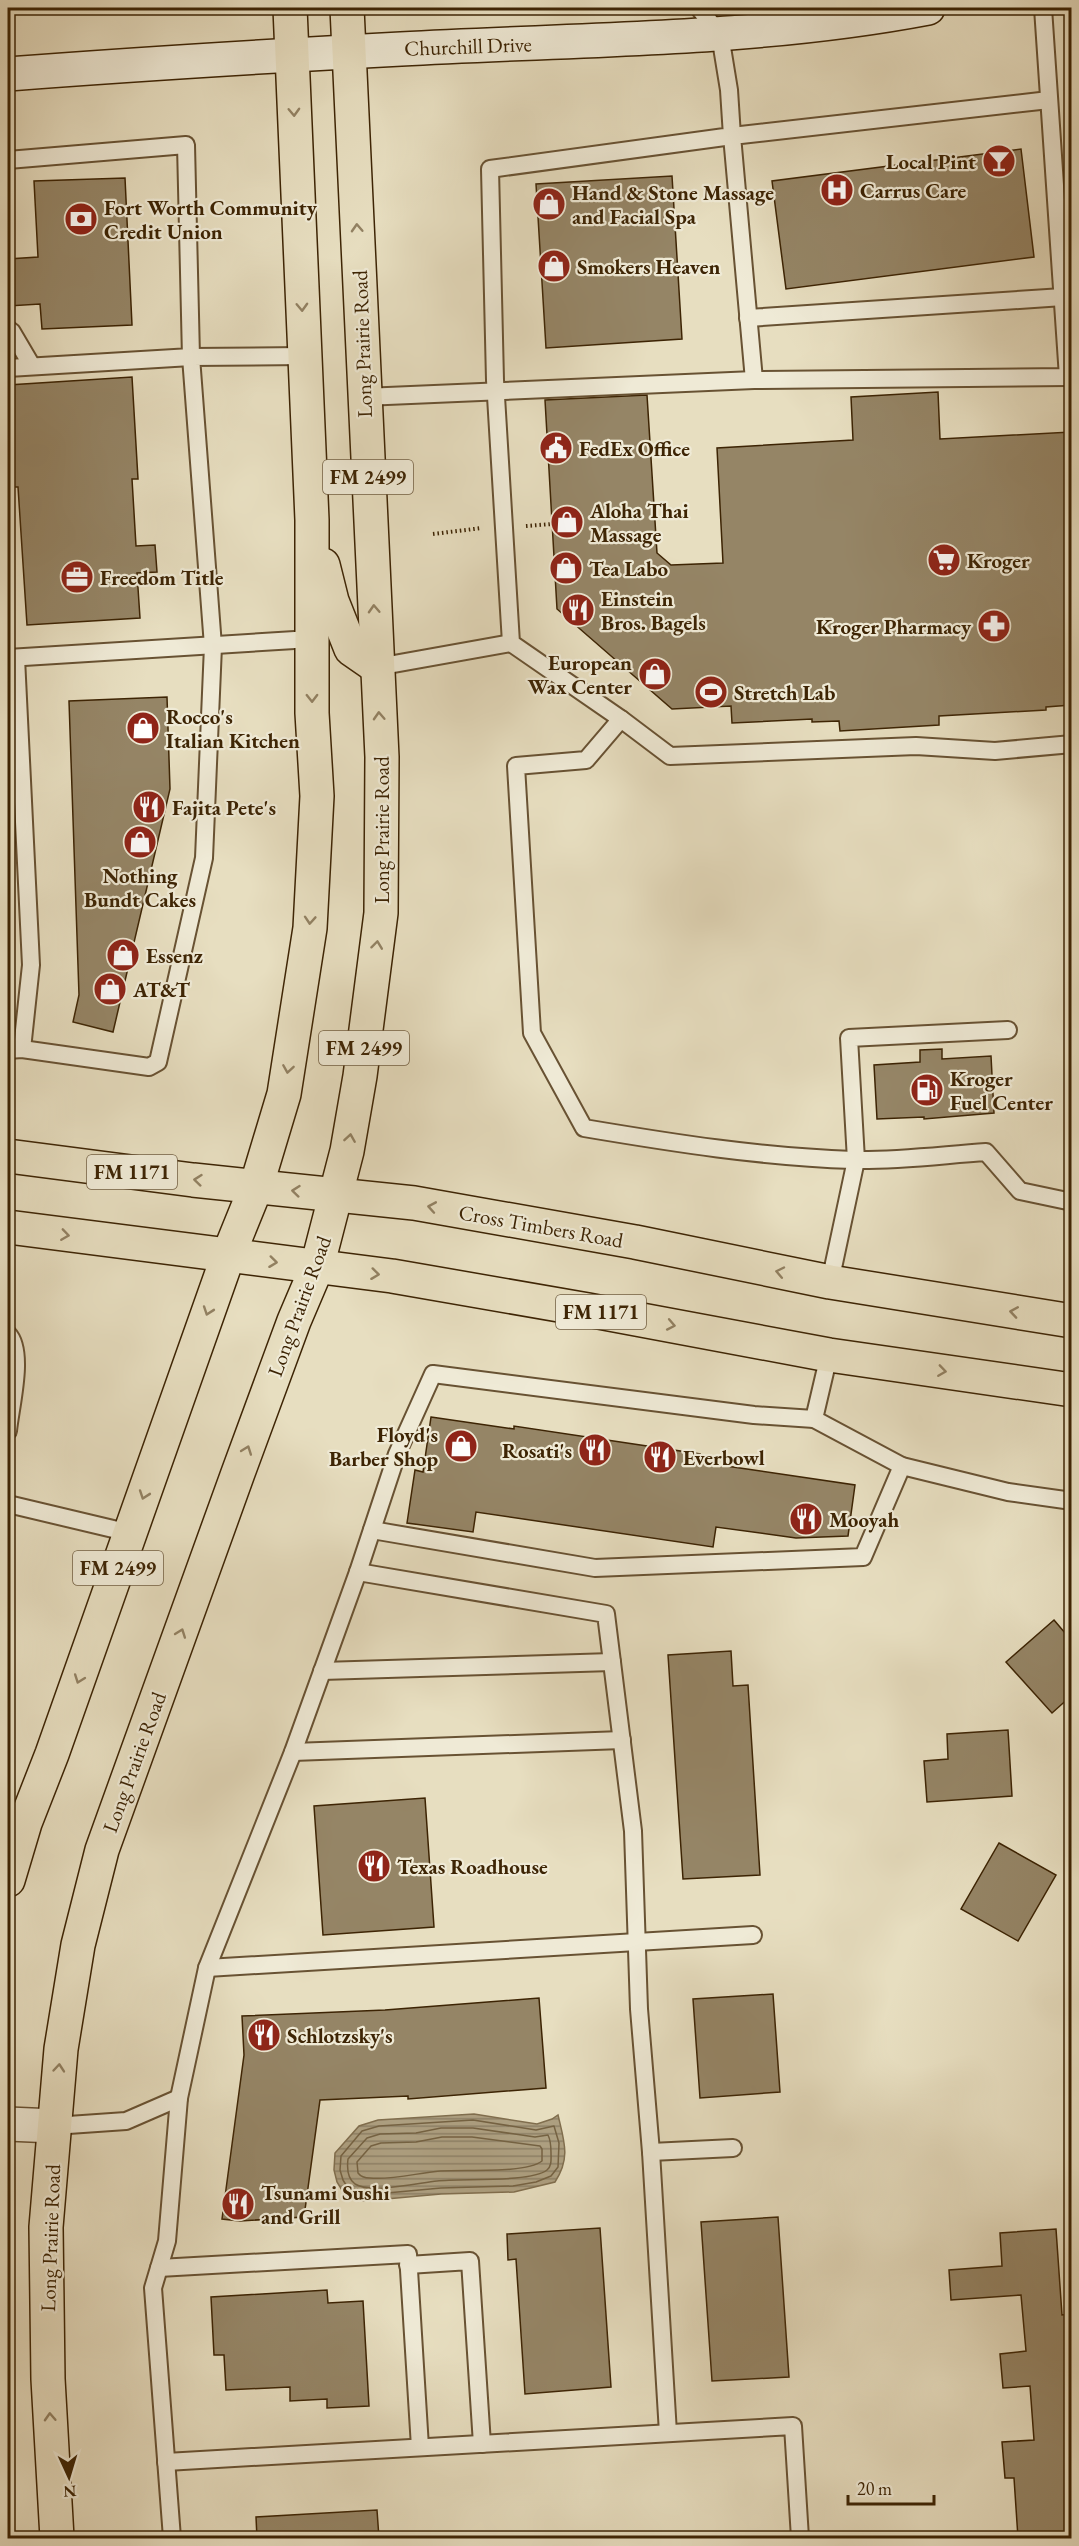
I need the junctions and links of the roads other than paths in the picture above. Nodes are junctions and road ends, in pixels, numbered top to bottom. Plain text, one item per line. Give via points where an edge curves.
1 (290, 8) edge
2 (347, 8) edge
3 (699, 8) edge
4 (928, 8) edge
5 (1043, 8) edge
6 (720, 35) junction
7 (350, 52) junction
8 (292, 54) junction
9 (8, 74) edge
10 (1049, 100) junction
11 (732, 136) junction
12 (8, 160) edge
13 (1063, 297) junction
14 (748, 318) junction
15 (8, 329) edge
16 (304, 356) junction
17 (191, 357) junction
18 (32, 366) junction
19 (8, 368) edge
20 (1070, 377) edge
21 (754, 380) junction
22 (495, 390) junction
23 (364, 397) junction
24 (312, 520) junction
25 (311, 639) junction
26 (511, 643) junction
27 (213, 646) junction
28 (12, 658) edge
29 (376, 667) junction
30 (621, 719) junction
31 (1071, 744) edge
32 (1008, 1030) dead end
33 (15, 1049) edge
34 (8, 1156) edge
35 (856, 1160) junction
36 (256, 1187) junction
37 (336, 1195) junction
38 (1071, 1202) edge
39 (8, 1227) edge
40 (228, 1256) junction
41 (317, 1267) junction
42 (830, 1282) junction
43 (1071, 1321) edge
44 (8, 1334) edge
45 (830, 1355) junction
46 (1071, 1390) edge
47 (814, 1419) junction
48 (8, 1431) edge
49 (902, 1466) junction
50 (1071, 1501) edge
51 (8, 1504) edge
52 (372, 1530) junction
53 (130, 1533) junction
54 (358, 1572) junction
55 (612, 1662) junction
56 (322, 1671) junction
57 (622, 1740) junction
58 (293, 1752) junction
59 (8, 1880) edge
60 (753, 1935) dead end
61 (637, 1943) junction
62 (207, 1968) junction
63 (179, 2098) junction
64 (8, 2124) edge
65 (54, 2126) junction
66 (733, 2148) dead end
67 (651, 2151) junction
68 (408, 2265) junction
69 (159, 2268) junction
70 (668, 2433) junction
71 (482, 2444) junction
72 (420, 2447) junction
73 (166, 2462) junction
74 (57, 2538) edge
75 (172, 2538) edge
76 (800, 2538) edge

1 - 8 main road, FM 2499
2 - 7 main road, Long Prairie Road / FM 2499
3 - 6 lane
4 - 6 street, Churchill Drive
5 - 10 lane
6 - 7 street, Churchill Drive
6 - 11 lane
7 - 8 street, Churchill Drive
23 -> 7 main road, Long Prairie Road / FM 2499
8 - 9 street, Churchill Drive
8 -> 16 main road, FM 2499
10 - 11 lane
10 - 13 lane
11 - 14 lane
11 - 22 lane via 490,169
12 - 17 lane via 186,145
13 - 14 lane
13 - 20 lane
14 - 21 lane
15 - 18 lane
16 - 17 lane
16 - 24 main road, FM 2499
17 - 18 lane
17 - 27 lane
18 - 19 lane
20 - 21 lane
21 - 22 lane
22 - 23 lane
22 - 26 lane
29 -> 23 main road, Long Prairie Road / FM 2499
24 - 25 main road, FM 2499
24 - 29 main road via 332,601 351,649
25 - 27 lane
25 -> 36 main road, FM 2499 via 316,796 310,928 284,1095
26 - 29 lane
26 - 30 lane
27 - 28 lane
27 - 33 lane via 204,858 158,1062 149,1067
28 - 33 lane via 31,965
37 -> 29 main road, Long Prairie Road / FM 2499 via 360,1076 381,913 382,757
30 - 31 lane via 670,756 916,746 995,751
30 - 35 lane via 586,760 516,766 532,1033 584,1128 765,1155
32 - 35 lane via 849,1038
36 -> 34 main road, Cross Timbers Road / FM 1171
35 - 38 lane via 986,1152 1020,1191
35 - 42 lane
37 -> 36 main road, Cross Timbers Road / FM 1171
36 - 40 main road, FM 2499
37 - 41 main road, Long Prairie Road / FM 2499
42 -> 37 main road, Cross Timbers Road / FM 1171 via 414,1203
39 -> 40 main road, FM 1171
40 -> 41 main road, FM 1171
40 -> 53 main road, FM 2499
41 -> 45 main road, FM 1171 via 392,1276
65 -> 41 main road, Long Prairie Road / FM 2499 via 61,2049 78,1945 102,1850
43 -> 42 main road, Cross Timbers Road / FM 1171
44 - 48 lane via 16,1367
45 -> 46 main road, FM 1171
45 - 47 lane
47 - 49 lane
47 - 52 lane via 754,1415 433,1374 397,1454
49 - 50 lane via 1008,1492
49 - 52 lane via 863,1557 595,1568
51 - 53 lane
52 - 54 lane
53 -> 59 main road, FM 2499
54 - 55 lane via 606,1614
54 - 56 lane
55 - 56 lane
55 - 57 lane
56 - 58 lane
57 - 58 lane
57 - 61 lane via 633,1831
58 - 62 lane
60 - 61 lane
61 - 62 lane
61 - 67 lane
62 - 63 lane
63 - 65 lane via 126,2121
63 - 69 lane via 167,2241
64 - 65 street
74 -> 65 main road, Long Prairie Road / FM 2499 via 48,2379 46,2227
66 - 67 lane
67 - 70 lane
68 - 69 lane via 408,2254
68 - 71 lane via 470,2261
68 - 72 lane
69 - 73 lane via 153,2288
70 - 71 lane
70 - 76 lane via 793,2426
71 - 72 lane
72 - 73 lane
73 - 75 lane

